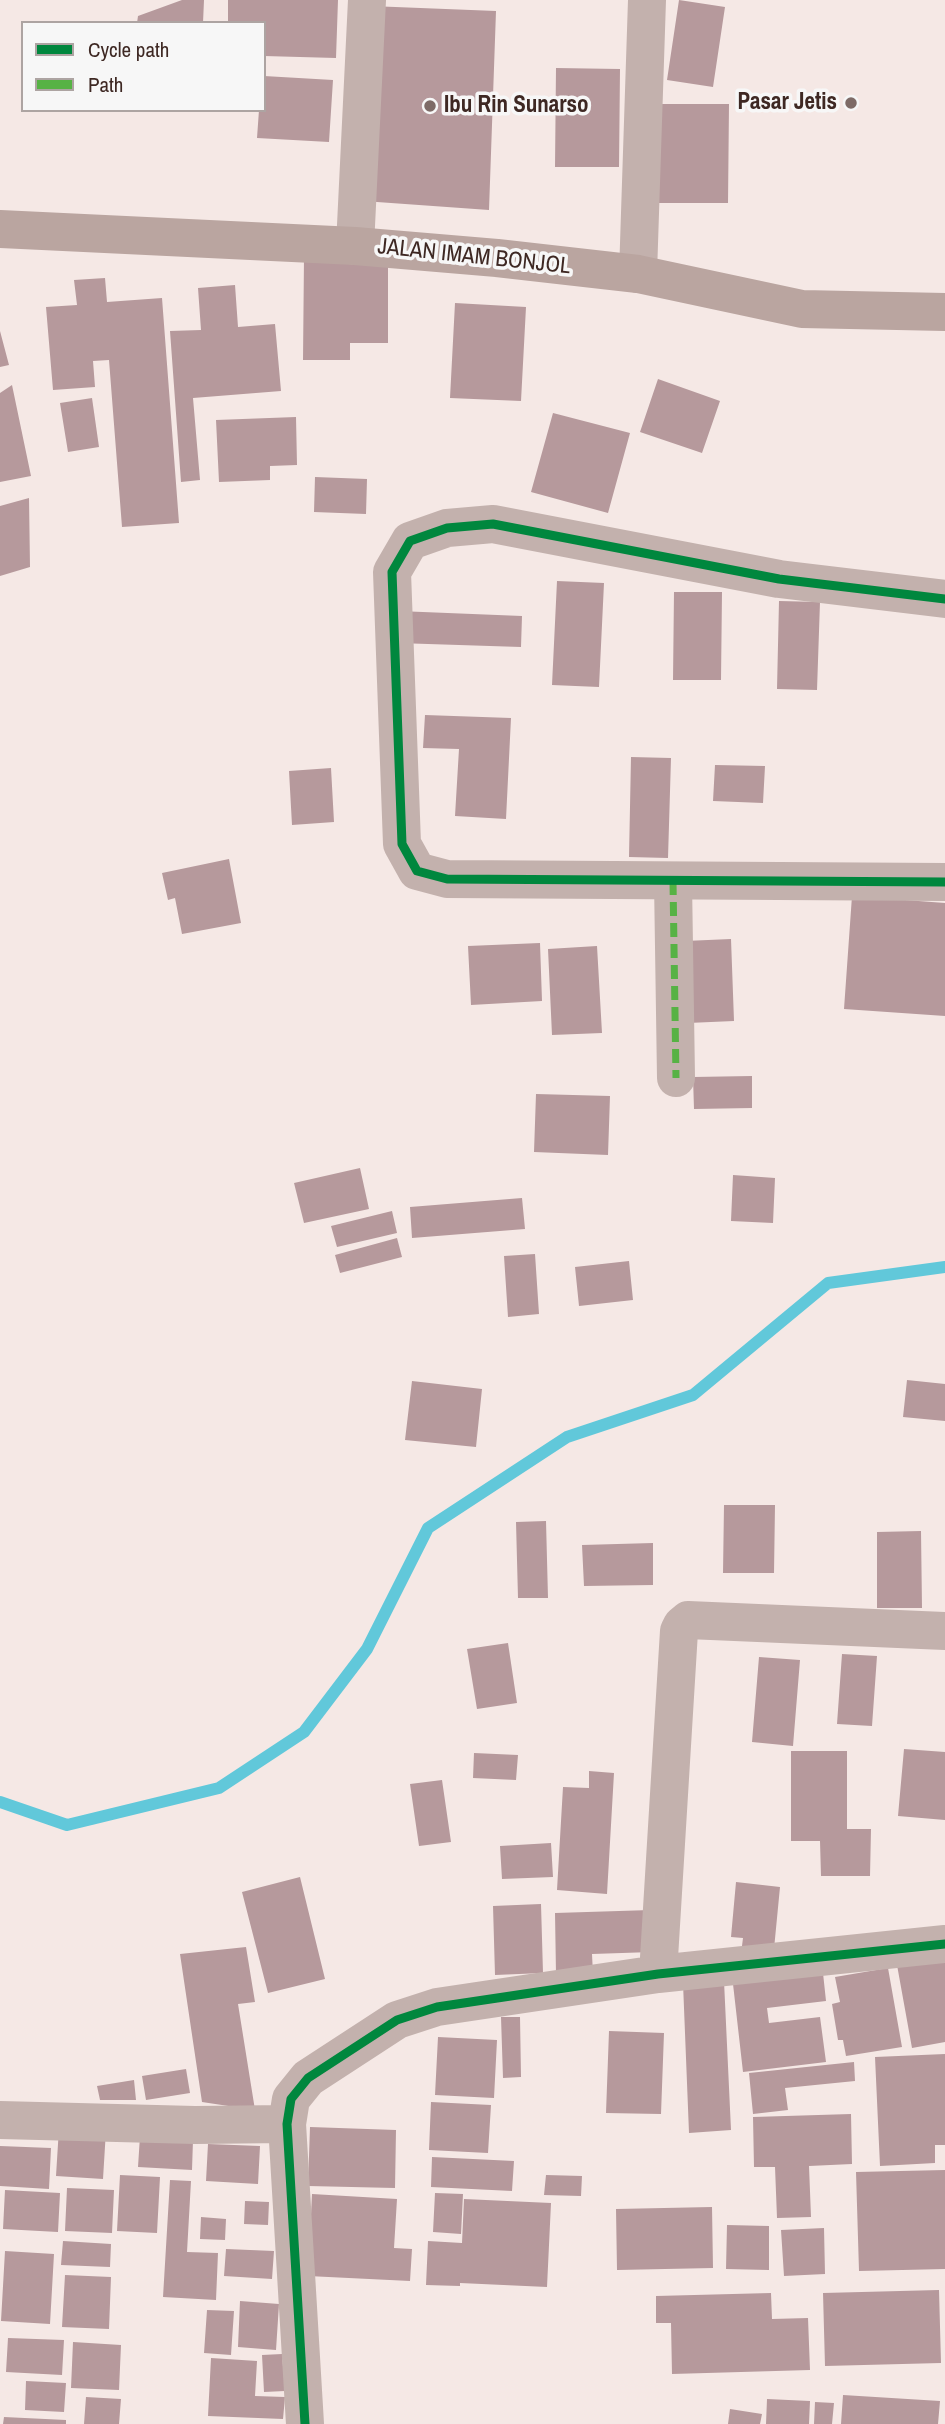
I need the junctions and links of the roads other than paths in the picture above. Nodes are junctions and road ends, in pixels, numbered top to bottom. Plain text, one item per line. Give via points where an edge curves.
1 (367, 0) edge
2 (647, 0) edge
3 (0, 229) edge
4 (355, 246) junction
5 (638, 274) junction
6 (945, 312) edge
7 (945, 599) edge
8 (673, 881) junction
9 (945, 882) edge
10 (676, 1078) dead end
11 (945, 1631) edge
12 (945, 1944) edge
13 (658, 1974) junction
14 (0, 2120) edge
15 (287, 2124) junction
16 (305, 2424) edge

1 - 4 street
2 - 5 street
3 - 4 main road, JALAN IMAM BONJOL
4 - 5 main road, JALAN IMAM BONJOL
5 - 6 main road, JALAN IMAM BONJOL via 802,309
7 - 8 street via 779,579 494,524 447,528 410,541 392,572 402,844 417,872 447,879
8 - 9 street
8 - 10 street
11 - 13 street via 688,1620 682,1625 678,1631
12 - 13 street
13 - 15 street via 437,2007 397,2021 308,2078 291,2099
14 - 15 street
15 - 16 street

